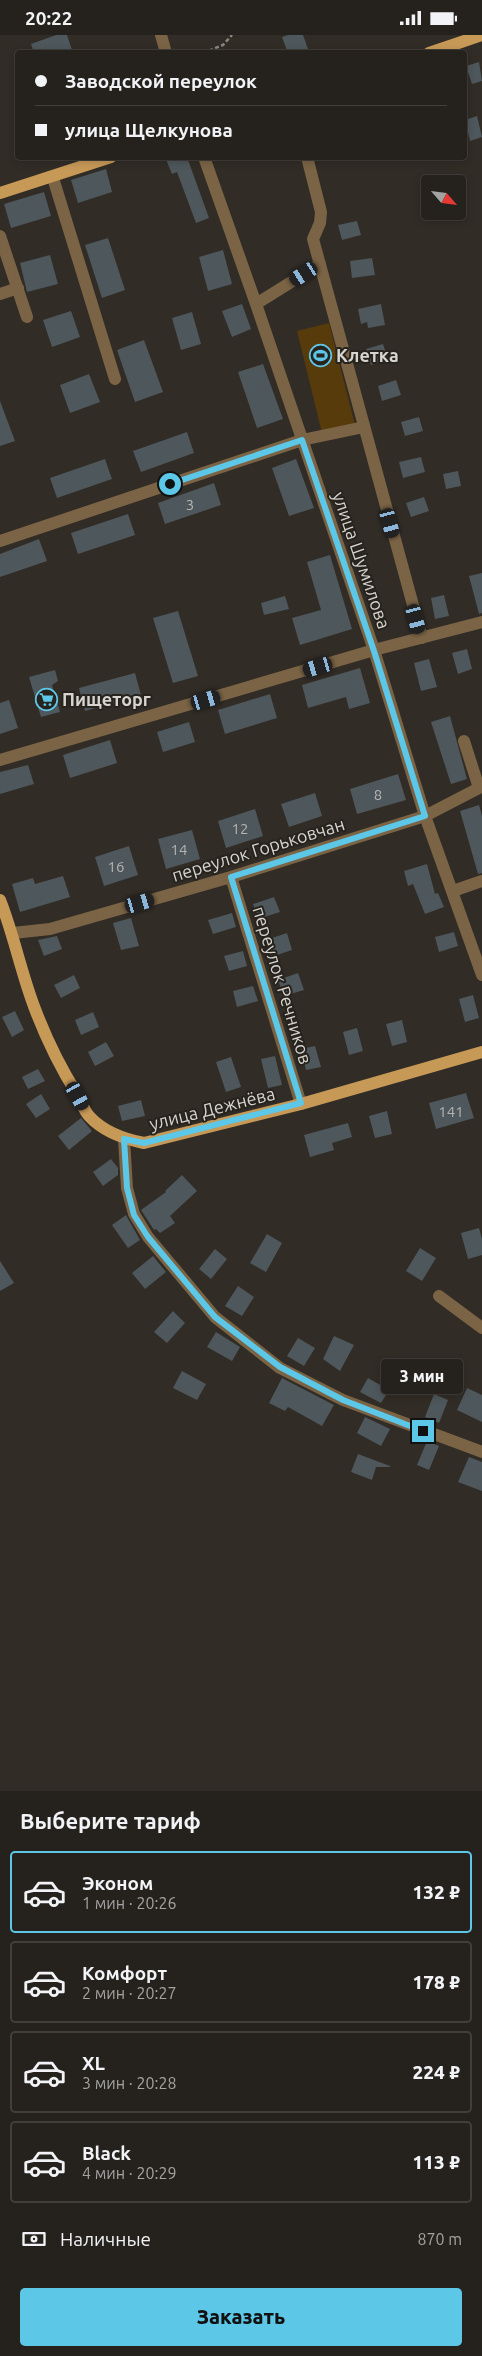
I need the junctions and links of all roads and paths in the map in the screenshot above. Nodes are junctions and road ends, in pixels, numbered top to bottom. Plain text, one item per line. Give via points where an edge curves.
1 (161, 35) edge
2 (232, 35) edge
3 (482, 35) edge
4 (165, 50) edge
5 (210, 50) edge
6 (438, 50) edge
7 (103, 160) edge
8 (205, 160) edge
9 (308, 160) edge
10 (52, 178) junction
11 (0, 193) edge
12 (0, 237) edge
13 (320, 264) junction
14 (18, 288) junction
15 (0, 294) edge
16 (256, 304) junction
17 (27, 317) dead end
18 (115, 379) dead end
19 (364, 427) junction
20 (302, 440) junction
21 (0, 541) edge
22 (482, 622) edge
23 (422, 638) junction
24 (374, 651) junction
25 (464, 741) dead end
26 (0, 760) edge
27 (481, 791) edge
28 (425, 816) junction
29 (231, 877) junction
30 (482, 881) edge
31 (453, 891) junction
32 (0, 900) edge
33 (13, 933) junction
34 (482, 975) edge
35 (482, 1052) edge
36 (301, 1103) junction
37 (124, 1139) junction
38 (439, 1296) dead end
39 (482, 1328) edge
40 (482, 1452) edge

1 - 4 street
2 - 5 path via 223,45
3 - 6 main road
7 - 10 main road
8 - 16 street, улица Шумилова
9 - 13 street via 321,212 313,239
10 - 11 main road
10 - 18 street
12 - 14 street
13 - 16 street
13 - 19 street
14 - 15 street
14 - 17 street
16 - 20 street, улица Шумилова
19 - 20 street
19 - 23 street
20 - 21 street
20 - 24 street, улица Шумилова
22 - 23 street
23 - 24 street
24 - 26 street
24 - 28 street, улица Шумилова
25 - 27 street
27 - 28 street, переулок Горьковчан
28 - 29 street, переулок Горьковчан
28 - 31 street, улица Шумилова
29 - 33 street, переулок Горьковчан via 50,929
29 - 36 street, переулок Речников
30 - 31 street
31 - 34 street, улица Шумилова
32 - 33 main road
33 - 37 main road via 34,1008 66,1077 90,1117
35 - 36 main road, улица Дежнёва
36 - 37 main road, улица Дежнёва via 144,1143
37 - 40 street via 127,1188 134,1215 148,1237 215,1317 280,1367 319,1388
38 - 39 street

